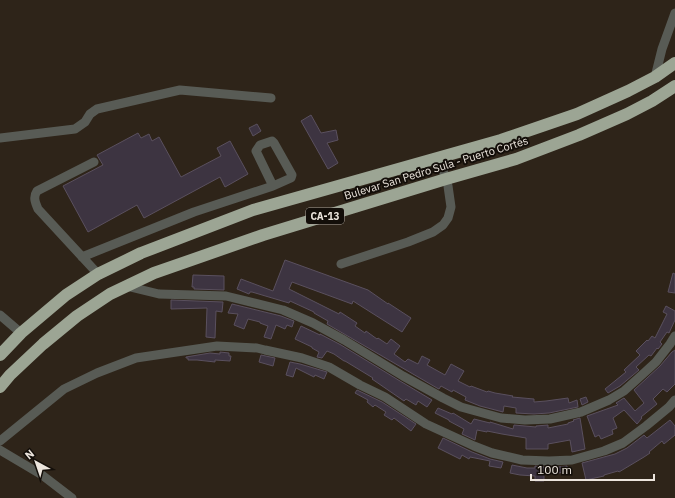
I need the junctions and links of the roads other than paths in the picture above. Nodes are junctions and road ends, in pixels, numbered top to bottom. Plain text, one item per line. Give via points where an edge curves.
1 (675, 13) edge
2 (675, 63) edge
3 (655, 77) junction
4 (675, 86) edge
5 (271, 98) dead end
6 (0, 138) edge
7 (440, 157) junction
8 (94, 162) dead end
9 (446, 179) junction
10 (273, 186) junction
11 (82, 257) junction
12 (342, 264) dead end
13 (98, 274) junction
14 (126, 286) junction
15 (0, 315) edge
16 (21, 333) junction
17 (675, 336) edge
18 (1, 351) edge
19 (0, 387) edge
20 (675, 400) edge
21 (0, 441) edge
22 (0, 450) edge
23 (72, 498) edge

1 - 3 street
2 - 3 highway, Bulevar San Pedro Sula - Puerto Cortés / CA-13
3 - 7 highway, Bulevar San Pedro Sula - Puerto Cortés / CA-13 via 577,114 501,140
4 - 9 highway, Bulevar San Pedro Sula - Puerto Cortés / CA-13 via 627,114 579,135 516,159
5 - 6 street via 180,90 97,109 75,129
7 - 9 street
7 - 13 highway, Bulevar San Pedro Sula - Puerto Cortés / CA-13 via 253,210 141,253
8 - 11 street via 37,191 35,195 38,209
9 - 12 street via 451,207 443,225 408,242
9 - 14 highway, Bulevar San Pedro Sula - Puerto Cortés / CA-13 via 262,235 154,273
10 - 10 street via 256,151 260,145 272,141 292,176
10 - 11 street via 194,212
11 - 13 street
13 - 16 highway, Bulevar San Pedro Sula - Puerto Cortés / CA-13 via 66,295
14 - 17 street via 160,294 226,296 283,310 344,340 443,398 462,407 501,418 550,419 581,412 609,400 624,391 656,362
14 - 19 highway, Bulevar San Pedro Sula - Puerto Cortés / CA-13 via 77,316 43,344
15 - 16 street
16 - 18 highway, Bulevar San Pedro Sula - Puerto Cortés / CA-13
20 - 21 street via 623,443 604,451 572,460 522,460 492,453 426,424 385,397 329,367 257,348 217,346 136,358 97,373 64,389
22 - 23 street via 42,475

